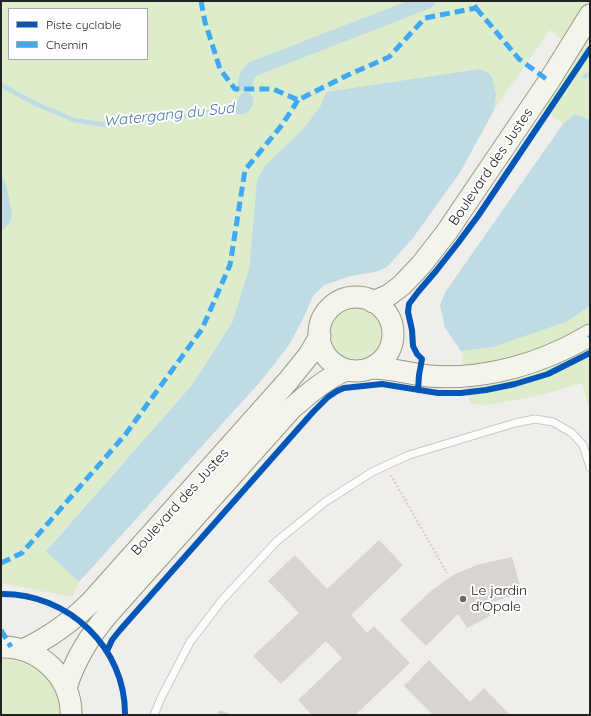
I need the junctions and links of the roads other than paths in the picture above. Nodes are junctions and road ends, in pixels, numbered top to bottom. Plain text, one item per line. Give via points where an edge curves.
1 (590, 15) edge
2 (373, 302) junction
3 (590, 335) edge
4 (320, 336) junction
5 (371, 368) junction
6 (346, 370) junction
7 (590, 467) edge
8 (1, 647) edge
9 (23, 650) junction
10 (66, 688) junction
11 (71, 715) edge
12 (154, 715) edge

1 - 2 street, Boulevard des Justes via 549,81 446,233 402,285 389,295
2 - 4 street via 355,298 345,299 336,304 324,318
2 - 5 street via 386,312 393,333 388,354
3 - 5 street via 531,363 487,373 438,376
4 - 6 street via 323,350 331,361
4 - 9 street, Boulevard des Justes via 309,356 288,381 91,602 50,636
5 - 6 street via 359,371
6 - 10 street, Boulevard des Justes via 318,386 291,409 100,623 72,669
7 - 12 lane via 583,445 572,433 554,422 535,419 409,455 372,472 325,502 278,541 223,598 190,642
8 - 9 street
9 - 10 street via 46,662 60,676
10 - 11 street

